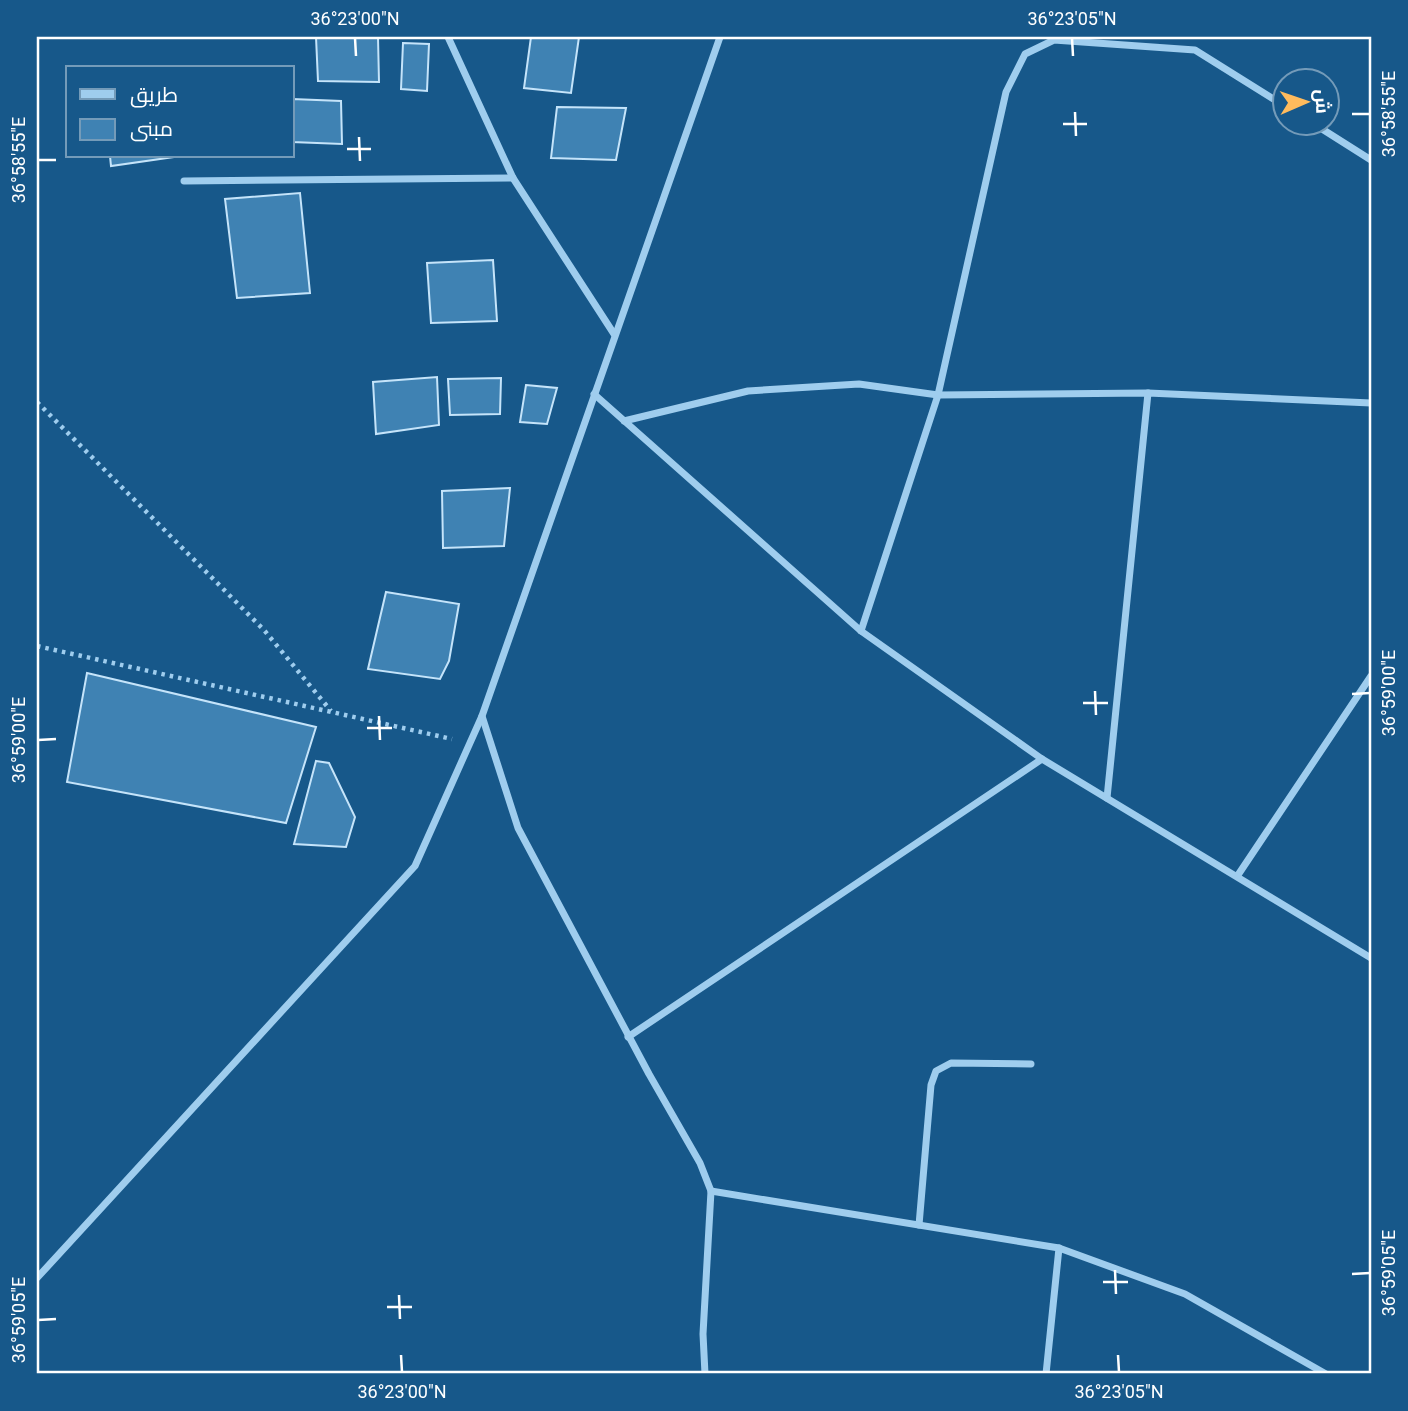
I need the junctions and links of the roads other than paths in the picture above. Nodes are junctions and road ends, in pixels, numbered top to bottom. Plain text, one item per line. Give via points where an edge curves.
1 (447, 37) edge
2 (720, 37) edge
3 (1272, 98) edge
4 (1333, 136) edge
5 (1371, 160) edge
6 (513, 178) junction
7 (184, 181) dead end
8 (614, 334) junction
9 (1148, 393) junction
10 (594, 394) junction
11 (938, 395) junction
12 (1371, 403) edge
13 (624, 421) junction
14 (862, 631) junction
15 (1371, 676) edge
16 (482, 716) junction
17 (1042, 759) junction
18 (1107, 798) junction
19 (1238, 875) junction
20 (1371, 958) edge
21 (628, 1037) junction
22 (1031, 1064) dead end
23 (711, 1191) junction
24 (919, 1225) junction
25 (1059, 1248) junction
26 (37, 1279) edge
27 (705, 1374) edge
28 (1046, 1374) edge
29 (1326, 1374) edge

1 - 6 street
2 - 8 street
3 - 11 street via 1195,50 1054,40 1025,54 1006,92
4 - 5 street
6 - 7 street
6 - 8 street
8 - 10 street
9 - 11 street
9 - 12 street
9 - 18 street
10 - 13 street
10 - 16 street
11 - 13 street via 859,384 748,391
11 - 14 street
13 - 14 street
14 - 17 street
15 - 19 street
16 - 21 street via 518,828
16 - 26 street via 415,866
17 - 18 street
17 - 21 street
18 - 19 street
19 - 20 street
21 - 23 street via 700,1163
22 - 24 street via 951,1063 936,1071
23 - 24 street
23 - 27 street
24 - 25 street
25 - 28 street
25 - 29 street via 1185,1294

